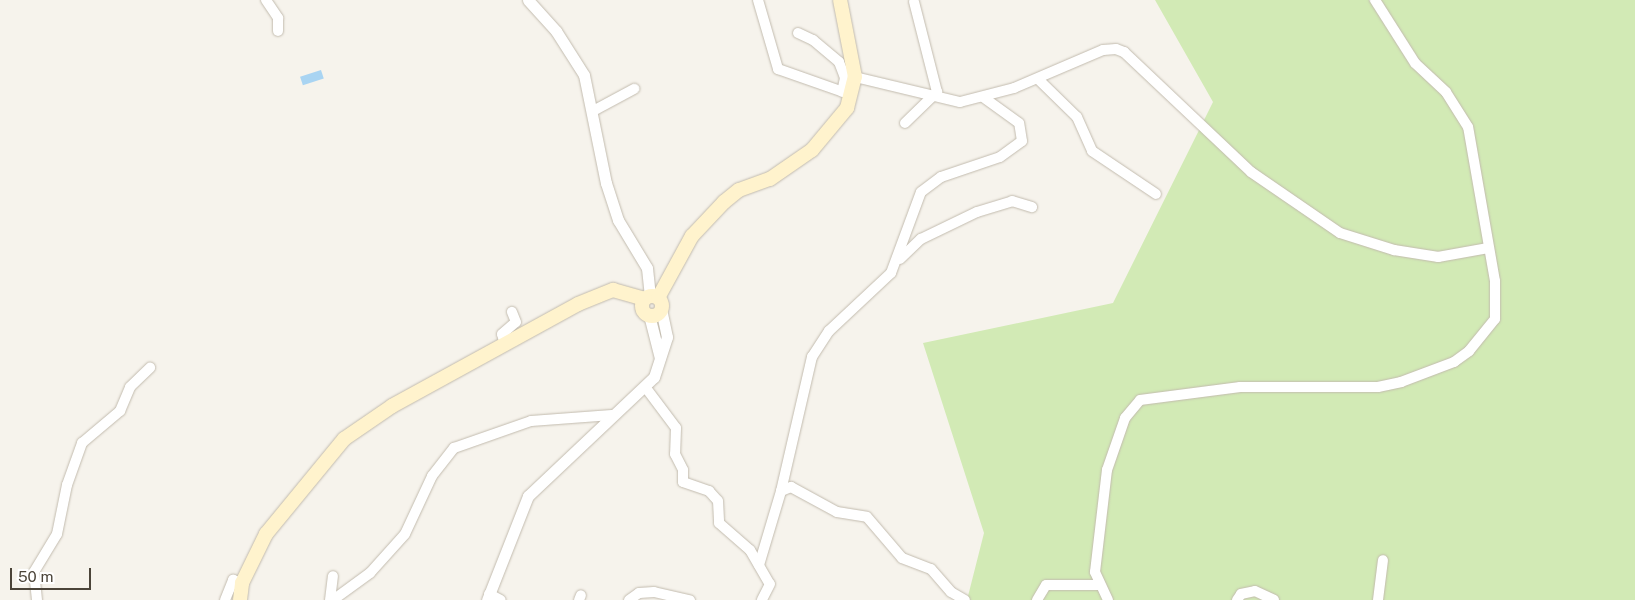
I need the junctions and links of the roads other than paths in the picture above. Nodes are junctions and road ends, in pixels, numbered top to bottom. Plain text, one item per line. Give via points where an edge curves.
1 (266, 0) edge
2 (528, 0) edge
3 (758, 0) edge
4 (840, 0) edge
5 (1375, 0) edge
6 (914, 2) dead end
7 (278, 32) dead end
8 (798, 33) dead end
9 (855, 77) junction
10 (1038, 79) junction
11 (634, 89) dead end
12 (847, 94) junction
13 (934, 98) junction
14 (983, 98) junction
15 (593, 111) junction
16 (905, 123) dead end
17 (1156, 194) dead end
18 (1032, 206) dead end
19 (1488, 248) junction
20 (898, 261) junction
21 (651, 305) junction
22 (512, 312) dead end
23 (505, 345) junction
24 (150, 368) dead end
25 (646, 388) junction
26 (612, 414) junction
27 (781, 491) junction
28 (1384, 560) dead end
29 (759, 565) junction
30 (333, 576) dead end
31 (242, 583) junction
32 (1098, 585) junction
33 (488, 597) edge
34 (37, 600) edge
35 (225, 600) edge
36 (240, 600) edge
37 (331, 600) edge
38 (501, 600) edge
39 (629, 600) edge
40 (690, 600) edge
41 (762, 600) edge
42 (965, 600) edge
43 (1037, 600) edge
44 (1108, 600) edge
45 (1237, 600) edge
46 (1274, 600) edge
47 (1378, 600) edge

1 - 7 street via 278,18
2 - 15 street via 577,61
3 - 12 street via 778,69
4 - 9 main road
5 - 19 street via 1415,63 1446,92 1468,127
6 - 13 street via 936,92
8 - 12 street via 813,40 839,62
9 - 12 main road
9 - 13 street
10 - 14 street
10 - 17 street via 1077,116 1092,151
10 - 19 street via 1103,50 1124,52 1251,172 1340,233 1394,250 1438,257
11 - 15 street
12 - 21 main road via 823,140 770,179 739,190 702,224
13 - 14 street via 960,102
13 - 16 street
14 - 20 street via 1019,123 1022,141 988,164 941,177 927,186 913,206
15 - 21 street via 606,183 618,220 647,268
18 - 20 street via 1012,201 969,215 921,239
19 - 32 street via 1496,281 1494,319 1469,351 1432,373 1378,388 1283,384 1152,396 1132,407 1107,470 1095,572
20 - 27 street via 891,273 829,331 812,357
21 - 23 main road via 613,290
21 - 25 street via 660,363
22 - 23 street via 516,322 502,334
23 - 31 main road via 399,402 344,438 266,534
24 - 34 street via 130,387 120,411 82,443 66,485 57,534 34,572
25 - 26 street
25 - 29 street via 676,428 675,454 683,470 683,482 713,496 719,523 750,550
26 - 33 street via 528,496
26 - 37 street via 531,421 454,448 432,476 405,534 370,574
27 - 29 street
27 - 42 street via 791,486 837,512 867,517 902,558 931,569 951,592
28 - 47 street
29 - 41 street via 770,584
30 - 37 street
31 - 35 street via 233,580
31 - 36 main road
32 - 43 street via 1046,585
32 - 44 street
33 - 38 street
39 - 40 street via 639,593 654,592
45 - 46 street via 1241,594 1256,591

